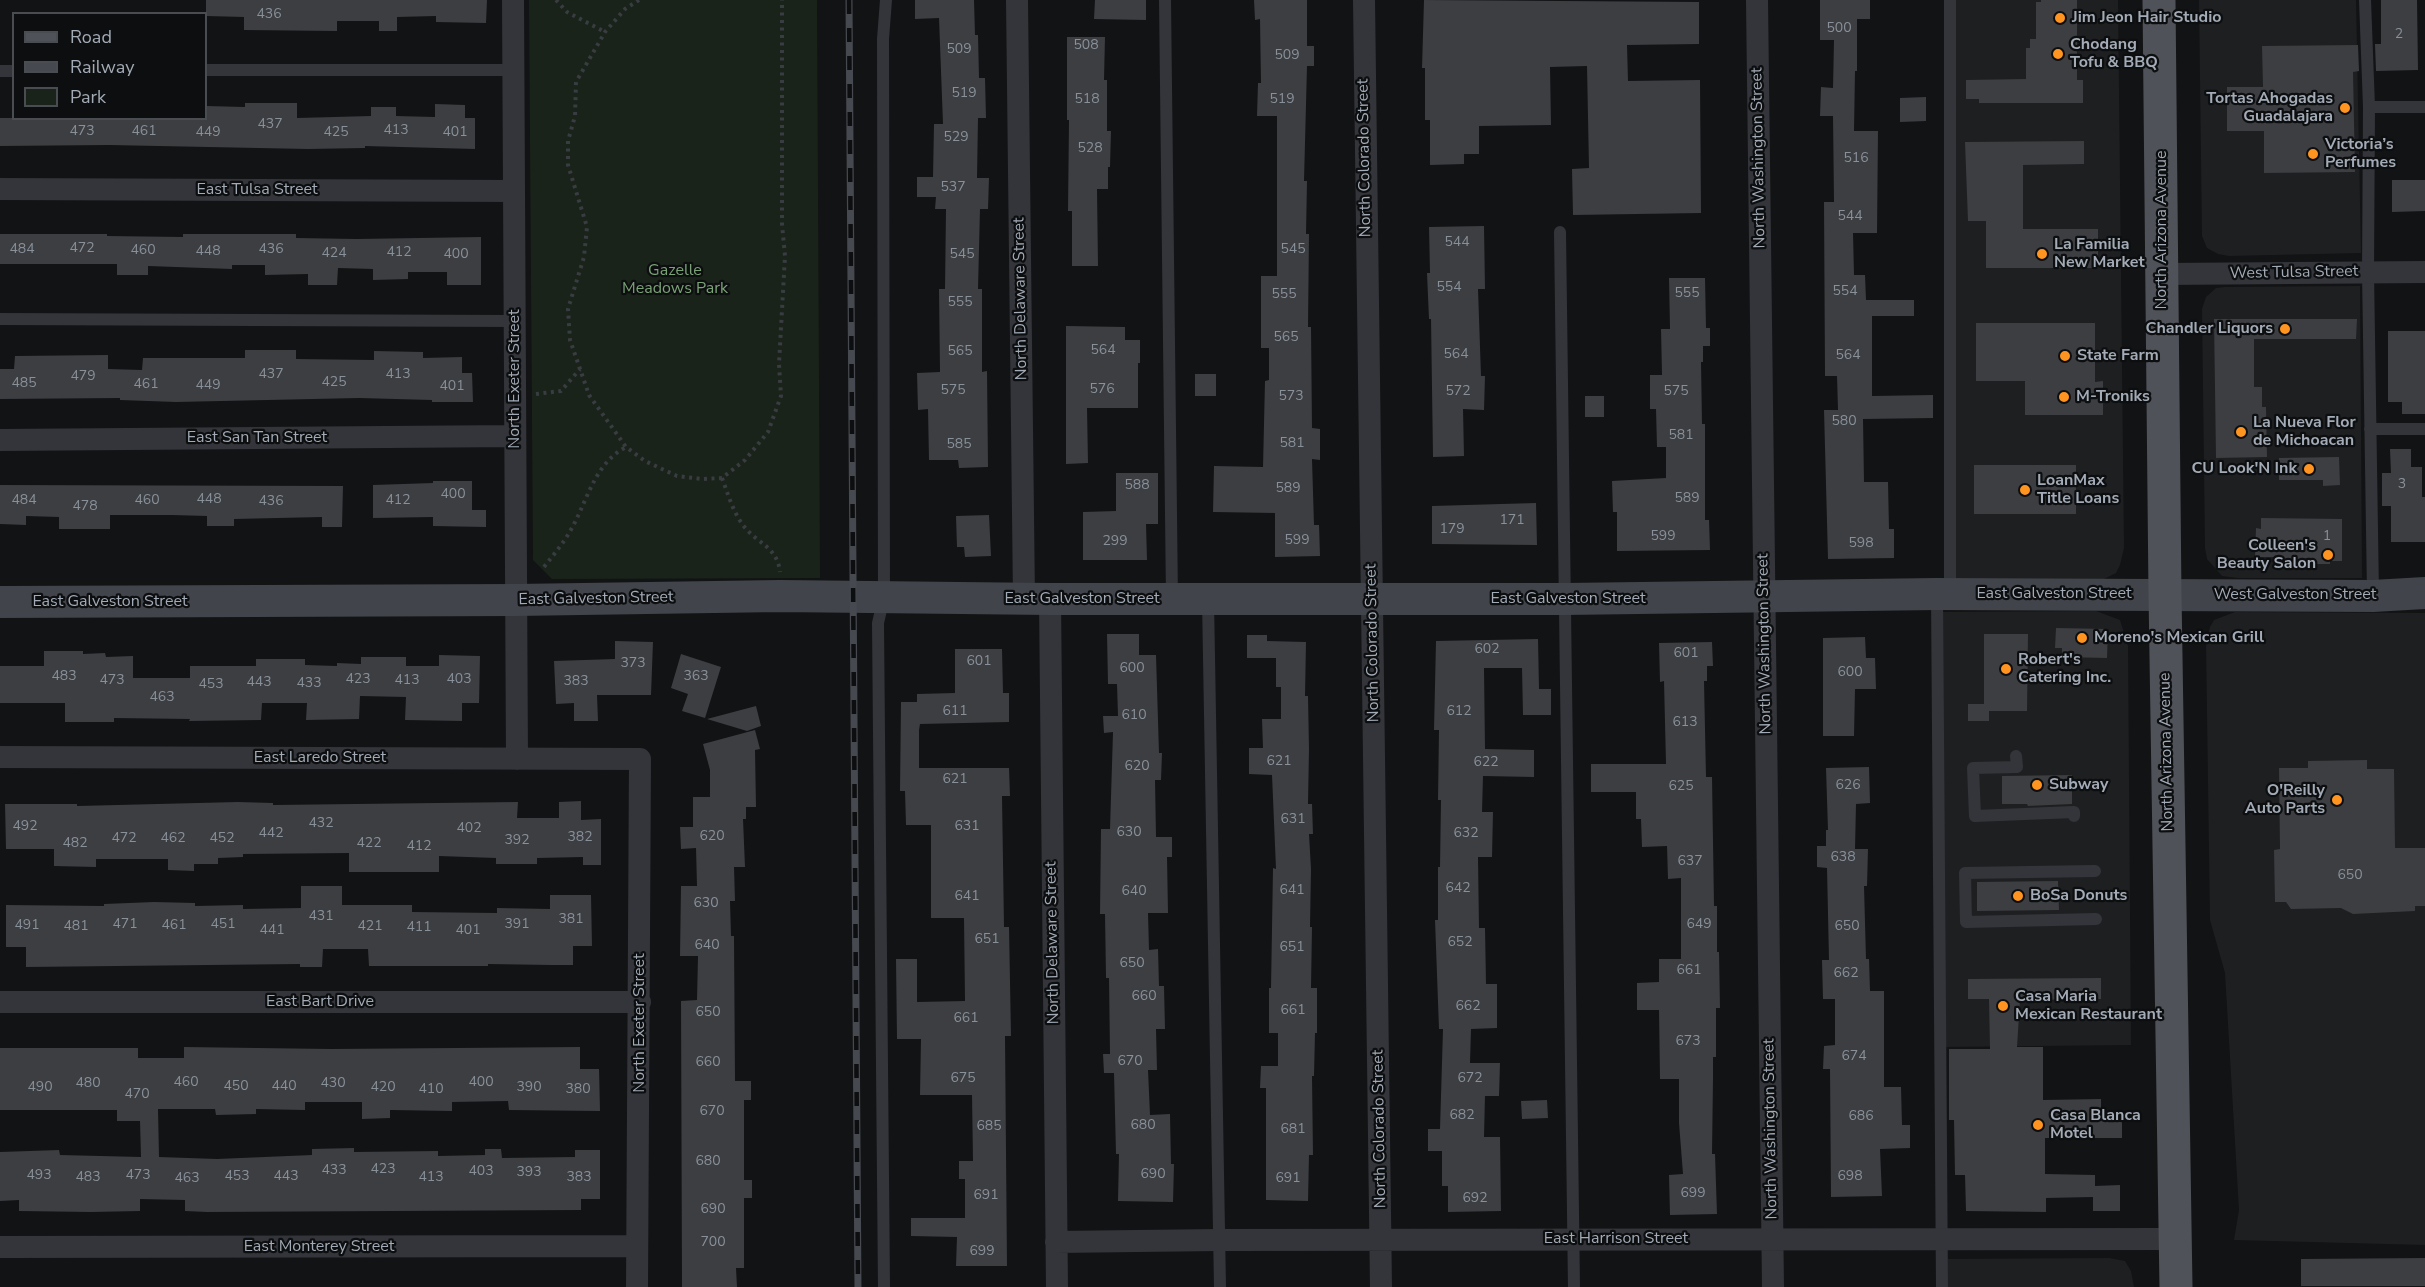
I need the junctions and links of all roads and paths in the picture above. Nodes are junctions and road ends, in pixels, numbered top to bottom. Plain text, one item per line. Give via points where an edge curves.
1 (513, 0) edge
2 (556, 0) edge
3 (639, 0) edge
4 (782, 0) edge
5 (886, 0) edge
6 (1017, 0) edge
7 (1165, 0) edge
8 (1364, 0) edge
9 (1757, 0) edge
10 (1950, 0) edge
11 (2159, 0) edge
12 (2365, 0) edge
13 (605, 32) junction
14 (207, 70) edge
15 (513, 70) junction
16 (2369, 107) junction
17 (2425, 107) edge
18 (0, 189) edge
19 (514, 191) junction
20 (1560, 232) dead end
21 (2368, 272) junction
22 (2425, 272) edge
23 (2162, 274) junction
24 (0, 319) edge
25 (514, 321) junction
26 (580, 369) junction
27 (536, 394) dead end
28 (2370, 429) junction
29 (2425, 429) edge
30 (515, 436) junction
31 (0, 440) edge
32 (626, 447) junction
33 (722, 478) junction
34 (544, 567) dead end
35 (780, 576) dead end
36 (2425, 593) edge
37 (1943, 594) junction
38 (2165, 594) junction
39 (2373, 596) junction
40 (884, 597) junction
41 (1764, 597) junction
42 (1037, 599) junction
43 (1172, 599) junction
44 (1208, 599) junction
45 (1372, 599) junction
46 (1565, 599) junction
47 (516, 600) junction
48 (0, 602) edge
49 (2016, 756) dead end
50 (0, 757) edge
51 (517, 759) junction
52 (640, 759) joint
53 (2074, 816) dead end
54 (2095, 871) dead end
55 (2096, 919) dead end
56 (0, 1002) edge
57 (640, 1002) junction
58 (1772, 1238) junction
59 (1574, 1239) junction
60 (1942, 1239) junction
61 (2175, 1239) junction
62 (1220, 1240) junction
63 (1381, 1241) junction
64 (1056, 1242) junction
65 (637, 1246) junction
66 (0, 1247) edge
67 (637, 1287) edge
68 (884, 1287) edge
69 (1057, 1287) edge
70 (1220, 1287) edge
71 (1381, 1287) edge
72 (1575, 1287) edge
73 (1773, 1287) edge
74 (1942, 1287) edge
75 (2176, 1287) edge

1 - 15 street, North Exeter Street
2 - 13 path via 567,12
3 - 13 path via 625,9
4 - 33 path via 785,256 781,396 768,432 745,460
5 - 40 lane
6 - 42 street, North Delaware Street
7 - 43 lane
8 - 45 street, North Colorado Street
9 - 41 street, North Washington Street
10 - 37 lane
11 - 23 main road, North Arizona Avenue
12 - 16 lane
13 - 26 path via 576,82 575,116 568,141 568,165 587,227 584,257 568,309 570,340
14 - 15 lane
15 - 19 street, North Exeter Street
16 - 17 lane
16 - 21 lane
18 - 19 street, East Tulsa Street
19 - 25 street, North Exeter Street
20 - 46 lane
21 - 22 street, West Tulsa Street
21 - 23 street, West Tulsa Street
21 - 28 lane
23 - 38 main road, North Arizona Avenue
24 - 25 lane
25 - 30 street, North Exeter Street
26 - 27 path via 561,391
26 - 32 path via 589,395
28 - 29 lane
28 - 39 lane
30 - 31 street, East San Tan Street
30 - 47 street, North Exeter Street
32 - 33 path via 677,476
32 - 34 path via 612,455 599,471 574,524
33 - 35 path via 743,526 775,554
36 - 39 street, West Galveston Street
37 - 38 street, East Galveston Street
37 - 41 street, East Galveston Street
37 - 60 lane
38 - 39 street, West Galveston Street
38 - 61 main road, North Arizona Avenue
40 - 42 street, East Galveston Street
40 - 47 street, East Galveston Street
40 - 68 lane via 878,623
41 - 46 street, East Galveston Street
41 - 58 street, North Washington Street
42 - 43 street, East Galveston Street
42 - 64 street, North Delaware Street
43 - 44 street, East Galveston Street
44 - 45 street, East Galveston Street
44 - 62 lane
45 - 46 street, East Galveston Street
45 - 63 street, North Colorado Street
46 - 59 lane
47 - 48 street, East Galveston Street
47 - 51 street, North Exeter Street
49 - 53 lane via 2017,767 1973,768 1975,816 2074,812
50 - 51 street, East Laredo Street
51 - 52 street, East Laredo Street
52 - 57 street, North Exeter Street
54 - 55 lane via 1965,873 1966,922
56 - 57 street, East Bart Drive
57 - 65 street, North Exeter Street
58 - 59 street, East Harrison Street
58 - 60 street, East Harrison Street
58 - 73 street, North Washington Street
59 - 63 street, East Harrison Street
59 - 72 lane
60 - 61 street, East Harrison Street
60 - 74 lane
61 - 75 main road, North Arizona Avenue
62 - 63 street, East Harrison Street
62 - 64 street, East Harrison Street
62 - 70 lane
63 - 71 street, North Colorado Street
64 - 69 street, North Delaware Street
65 - 66 street, East Monterey Street
65 - 67 street, North Exeter Street

